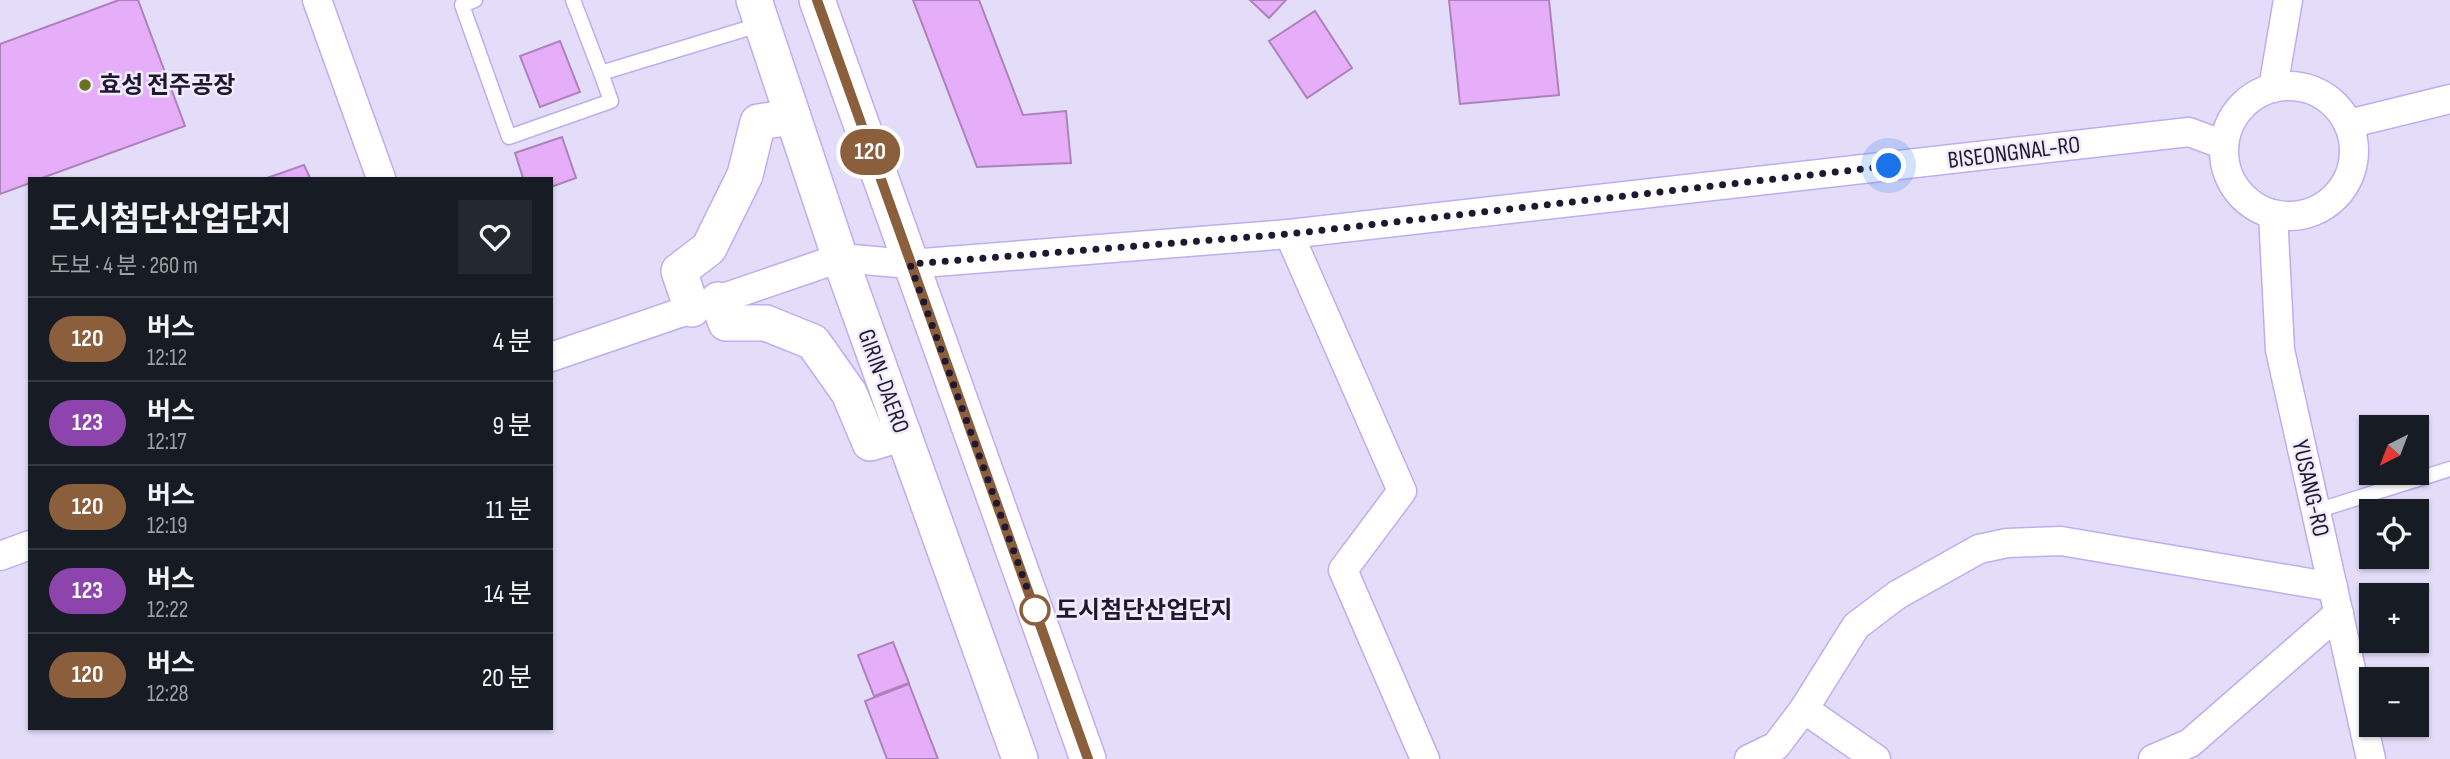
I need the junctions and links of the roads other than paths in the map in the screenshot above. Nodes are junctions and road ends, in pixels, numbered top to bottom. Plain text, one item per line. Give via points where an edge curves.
1 (317, 0) edge
2 (475, 0) edge
3 (573, 0) edge
4 (817, 0) edge
5 (2288, 0) edge
6 (758, 12) edge
7 (601, 73) junction
8 (2273, 88) junction
9 (2450, 99) edge
10 (793, 117) junction
11 (2348, 124) junction
12 (2224, 145) junction
13 (381, 177) edge
14 (2273, 214) junction
15 (1289, 234) junction
16 (840, 258) junction
17 (910, 264) junction
18 (705, 305) junction
19 (553, 356) edge
20 (903, 433) junction
21 (2450, 469) edge
22 (2316, 511) junction
23 (28, 546) edge
24 (0, 556) edge
25 (2336, 600) junction
26 (1804, 709) junction
27 (1020, 759) edge
28 (1088, 759) edge
29 (1425, 759) edge
30 (1749, 759) edge
31 (1876, 759) edge
32 (2153, 759) edge
33 (2371, 759) edge

1 - 13 street
2 - 7 lane via 462,5 509,136 611,102
3 - 7 lane
4 - 17 street
5 - 8 street
6 - 7 lane
6 - 10 street, GIRIN-DAERO
8 - 11 street via 2304,88 2325,97
8 - 12 street via 2245,102 2230,124
9 - 11 street
10 - 16 street, GIRIN-DAERO
10 - 18 street via 758,122 745,175 709,248 679,271
11 - 14 street via 2354,146 2351,170 2341,191 2324,206 2295,216
12 - 14 street via 2236,188 2252,204
12 - 15 street, BISEONGNAL-RO via 2189,132
14 - 22 street, YUSANG-RO via 2280,350
15 - 17 street, BISEONGNAL-RO
15 - 29 street via 1402,491 1343,570
16 - 17 street, BISEONGNAL-RO
16 - 18 street
16 - 20 street, GIRIN-DAERO
17 - 28 street
18 - 19 street
18 - 20 street via 726,323 766,323 813,342 849,393 870,443
20 - 27 street, GIRIN-DAERO
21 - 22 lane
22 - 25 street, YUSANG-RO
23 - 24 street
25 - 26 street via 2061,541 2007,543 1979,549 1897,595 1856,626
25 - 32 street via 2190,744
25 - 33 street, YUSANG-RO
26 - 30 street via 1776,746
26 - 31 street

